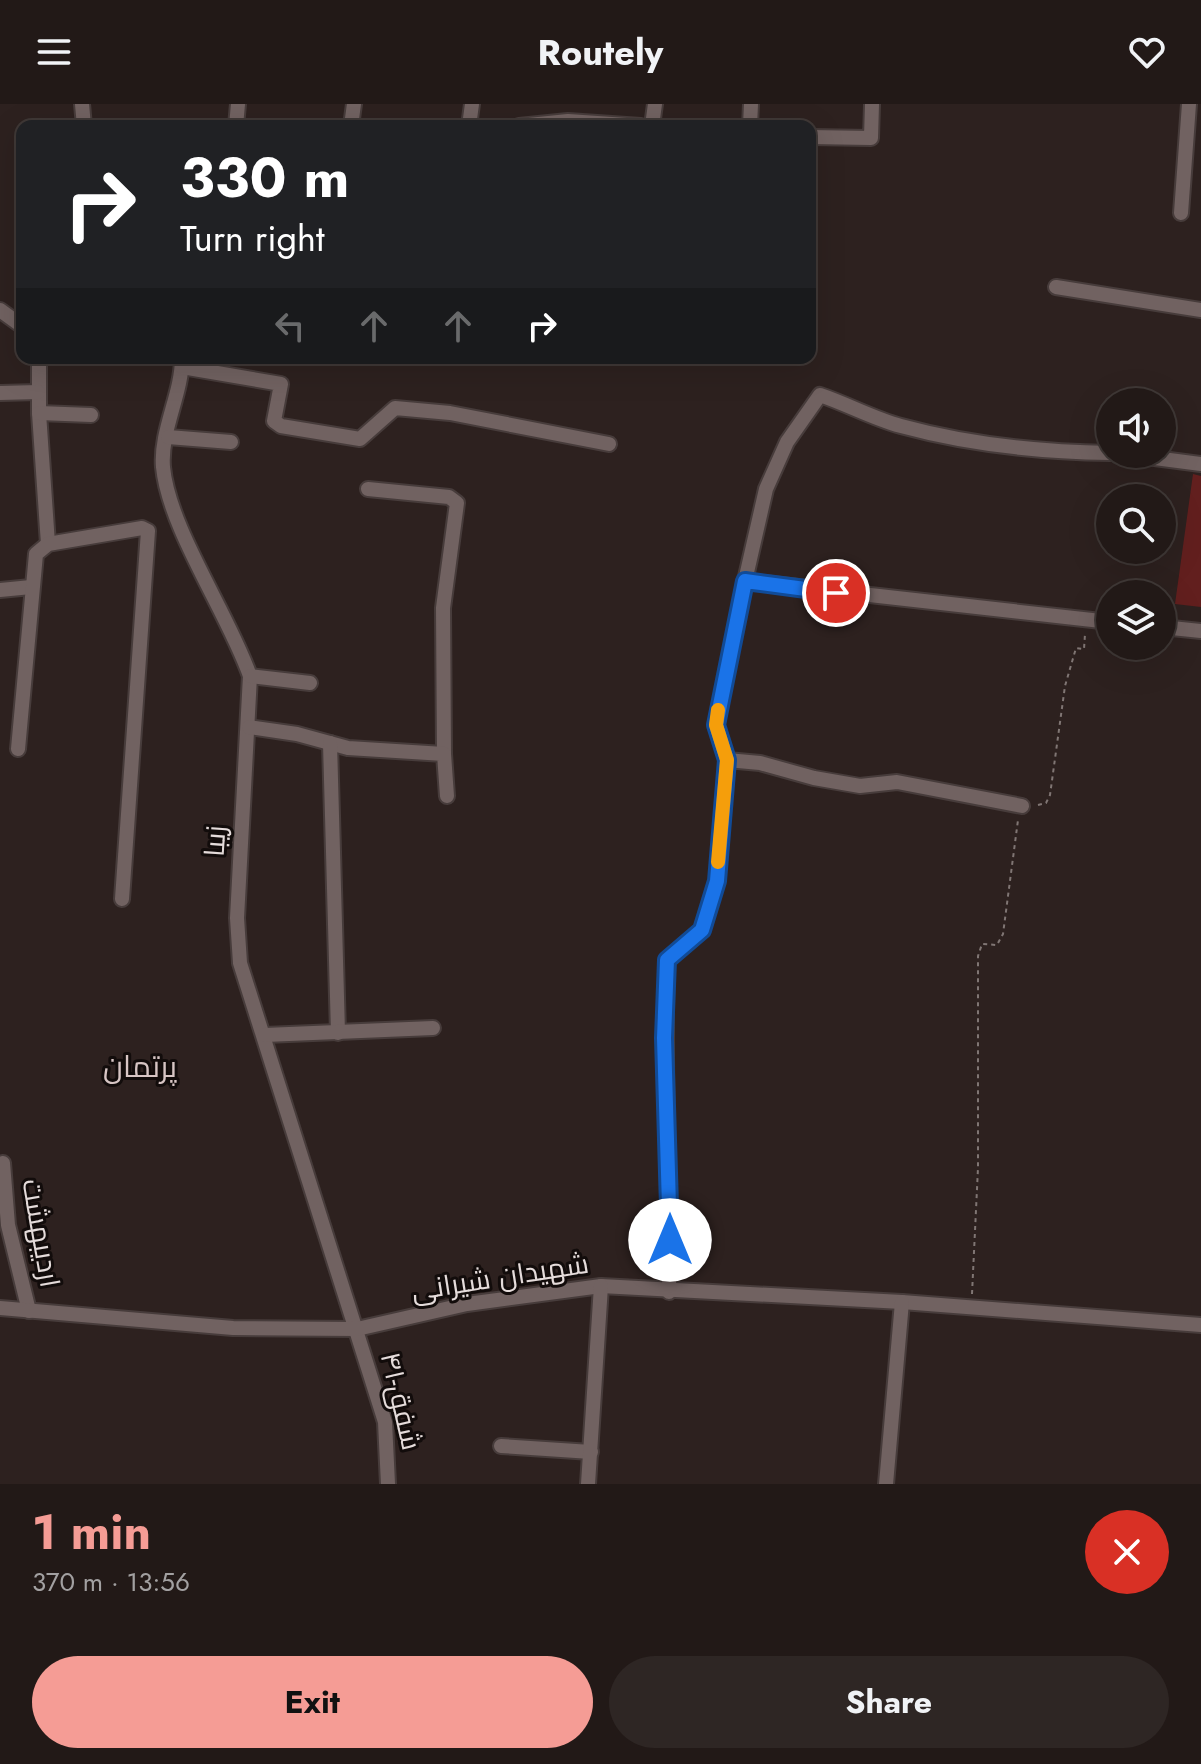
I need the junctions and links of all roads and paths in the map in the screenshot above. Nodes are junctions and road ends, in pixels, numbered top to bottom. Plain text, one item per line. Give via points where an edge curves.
1 (872, 104) edge
2 (1189, 104) edge
3 (816, 137) edge
4 (1181, 213) dead end
5 (1056, 287) dead end
6 (1201, 310) edge
7 (39, 364) edge
8 (181, 364) edge
9 (198, 364) edge
10 (38, 392) junction
11 (0, 393) edge
12 (39, 413) junction
13 (91, 415) dead end
14 (168, 437) junction
15 (231, 442) dead end
16 (609, 444) dead end
17 (1096, 452) edge
18 (1176, 461) edge
19 (1201, 464) edge
20 (368, 489) dead end
21 (48, 544) junction
22 (745, 581) junction
23 (31, 587) junction
24 (0, 590) edge
25 (1085, 620) junction
26 (1096, 621) edge
27 (1176, 628) edge
28 (1201, 631) edge
29 (250, 676) junction
30 (310, 683) dead end
31 (249, 727) junction
32 (330, 743) junction
33 (18, 749) dead end
34 (444, 754) junction
35 (727, 760) junction
36 (447, 796) dead end
37 (1022, 806) junction
38 (122, 899) dead end
39 (433, 1028) dead end
40 (338, 1033) junction
41 (265, 1035) junction
42 (3, 1163) dead end
43 (601, 1286) junction
44 (669, 1292) junction
45 (902, 1302) junction
46 (971, 1307) junction
47 (0, 1308) edge
48 (29, 1311) junction
49 (1201, 1325) edge
50 (357, 1329) junction
51 (501, 1446) dead end
52 (591, 1452) junction
53 (388, 1484) edge
54 (588, 1484) edge
55 (886, 1484) edge

1 - 3 street via 871,138
2 - 4 street
5 - 6 street
7 - 10 street
8 - 14 street, زیبا
9 - 16 street via 281,384 274,421 281,426 360,439 395,408 450,413
10 - 11 street
10 - 12 street
12 - 13 street
12 - 21 street
14 - 15 street
14 - 29 street, زیبا via 163,465 175,513
17 - 22 street via 923,431 820,395 787,442 766,489
18 - 19 street
20 - 34 street via 449,497 457,503 443,608
21 - 23 street via 36,554
21 - 38 street via 148,531
22 - 25 street
22 - 35 street via 716,725
23 - 24 street
23 - 33 street
25 - 26 street
25 - 37 path via 1084,649 1076,648 1065,686 1050,795 1046,803
27 - 28 street
29 - 30 street
29 - 31 street, زیبا
31 - 32 street
31 - 41 street, زیبا via 237,918 240,963
32 - 34 street
32 - 40 street
34 - 36 street
35 - 37 street via 860,786 897,782
35 - 44 street via 717,881 710,906 702,930 667,960
37 - 46 path via 1003,934 997,945 982,944 978,956 977,1228
39 - 40 street
40 - 41 street
41 - 50 street, زیبا via 317,1215
42 - 48 street, اردیبهشت via 8,1225
43 - 44 street, شهیدان شیرانی
43 - 50 street, شهیدان شیرانی via 467,1304
43 - 52 street
44 - 45 street, شهیدان شیرانی
45 - 46 street, شهیدان شیرانی
45 - 55 street
46 - 49 street, شهیدان شیرانی
47 - 48 street, شهیدان شیرانی
48 - 50 street, شهیدان شیرانی via 233,1328
50 - 53 street, شفق-۴۱ via 385,1422
51 - 52 street
52 - 54 street

